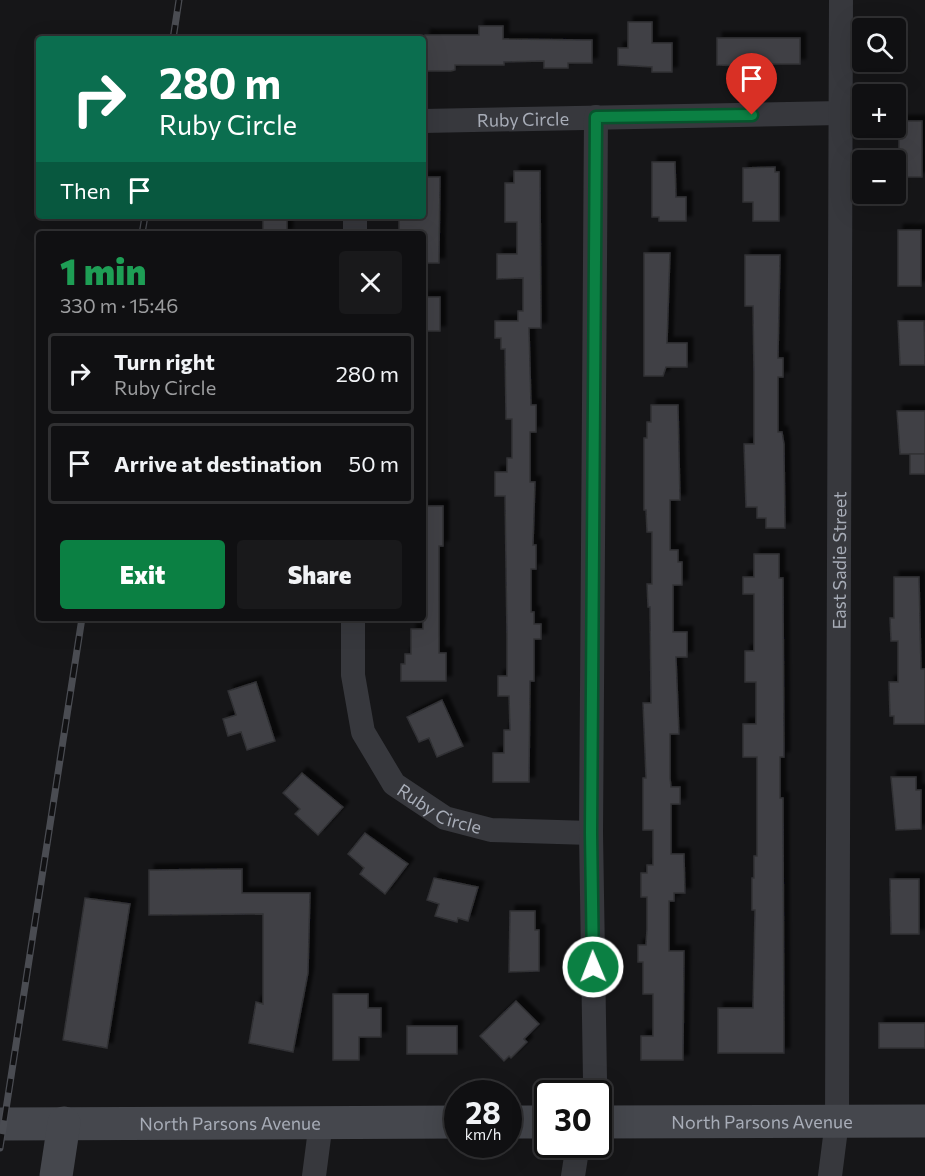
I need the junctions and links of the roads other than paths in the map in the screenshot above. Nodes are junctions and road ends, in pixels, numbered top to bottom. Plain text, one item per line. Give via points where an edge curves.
1 (841, 0) edge
2 (841, 113) junction
3 (596, 117) junction
4 (426, 121) edge
5 (353, 621) edge
6 (591, 833) junction
7 (595, 1080) edge
8 (837, 1121) junction
9 (925, 1121) edge
10 (321, 1122) junction
11 (444, 1122) edge
12 (612, 1122) edge
13 (64, 1123) junction
14 (0, 1124) edge
15 (576, 1158) edge
16 (56, 1176) edge
17 (314, 1176) edge
18 (573, 1176) edge
19 (830, 1176) edge

1 - 2 street, East Sadie Street
2 - 3 street, Ruby Circle
2 - 8 street, East Sadie Street
3 - 4 street, Ruby Circle
3 - 6 street
5 - 6 street, Ruby Circle via 353,675 363,732 394,784 445,818 491,831
6 - 7 street
8 - 9 main road, North Parsons Avenue
8 - 12 main road, North Parsons Avenue
8 - 19 street, East Sadie Street
10 - 11 main road, North Parsons Avenue
10 - 13 main road, North Parsons Avenue
10 - 17 street
13 - 14 main road, North Parsons Avenue
13 - 16 main road
15 - 18 street

